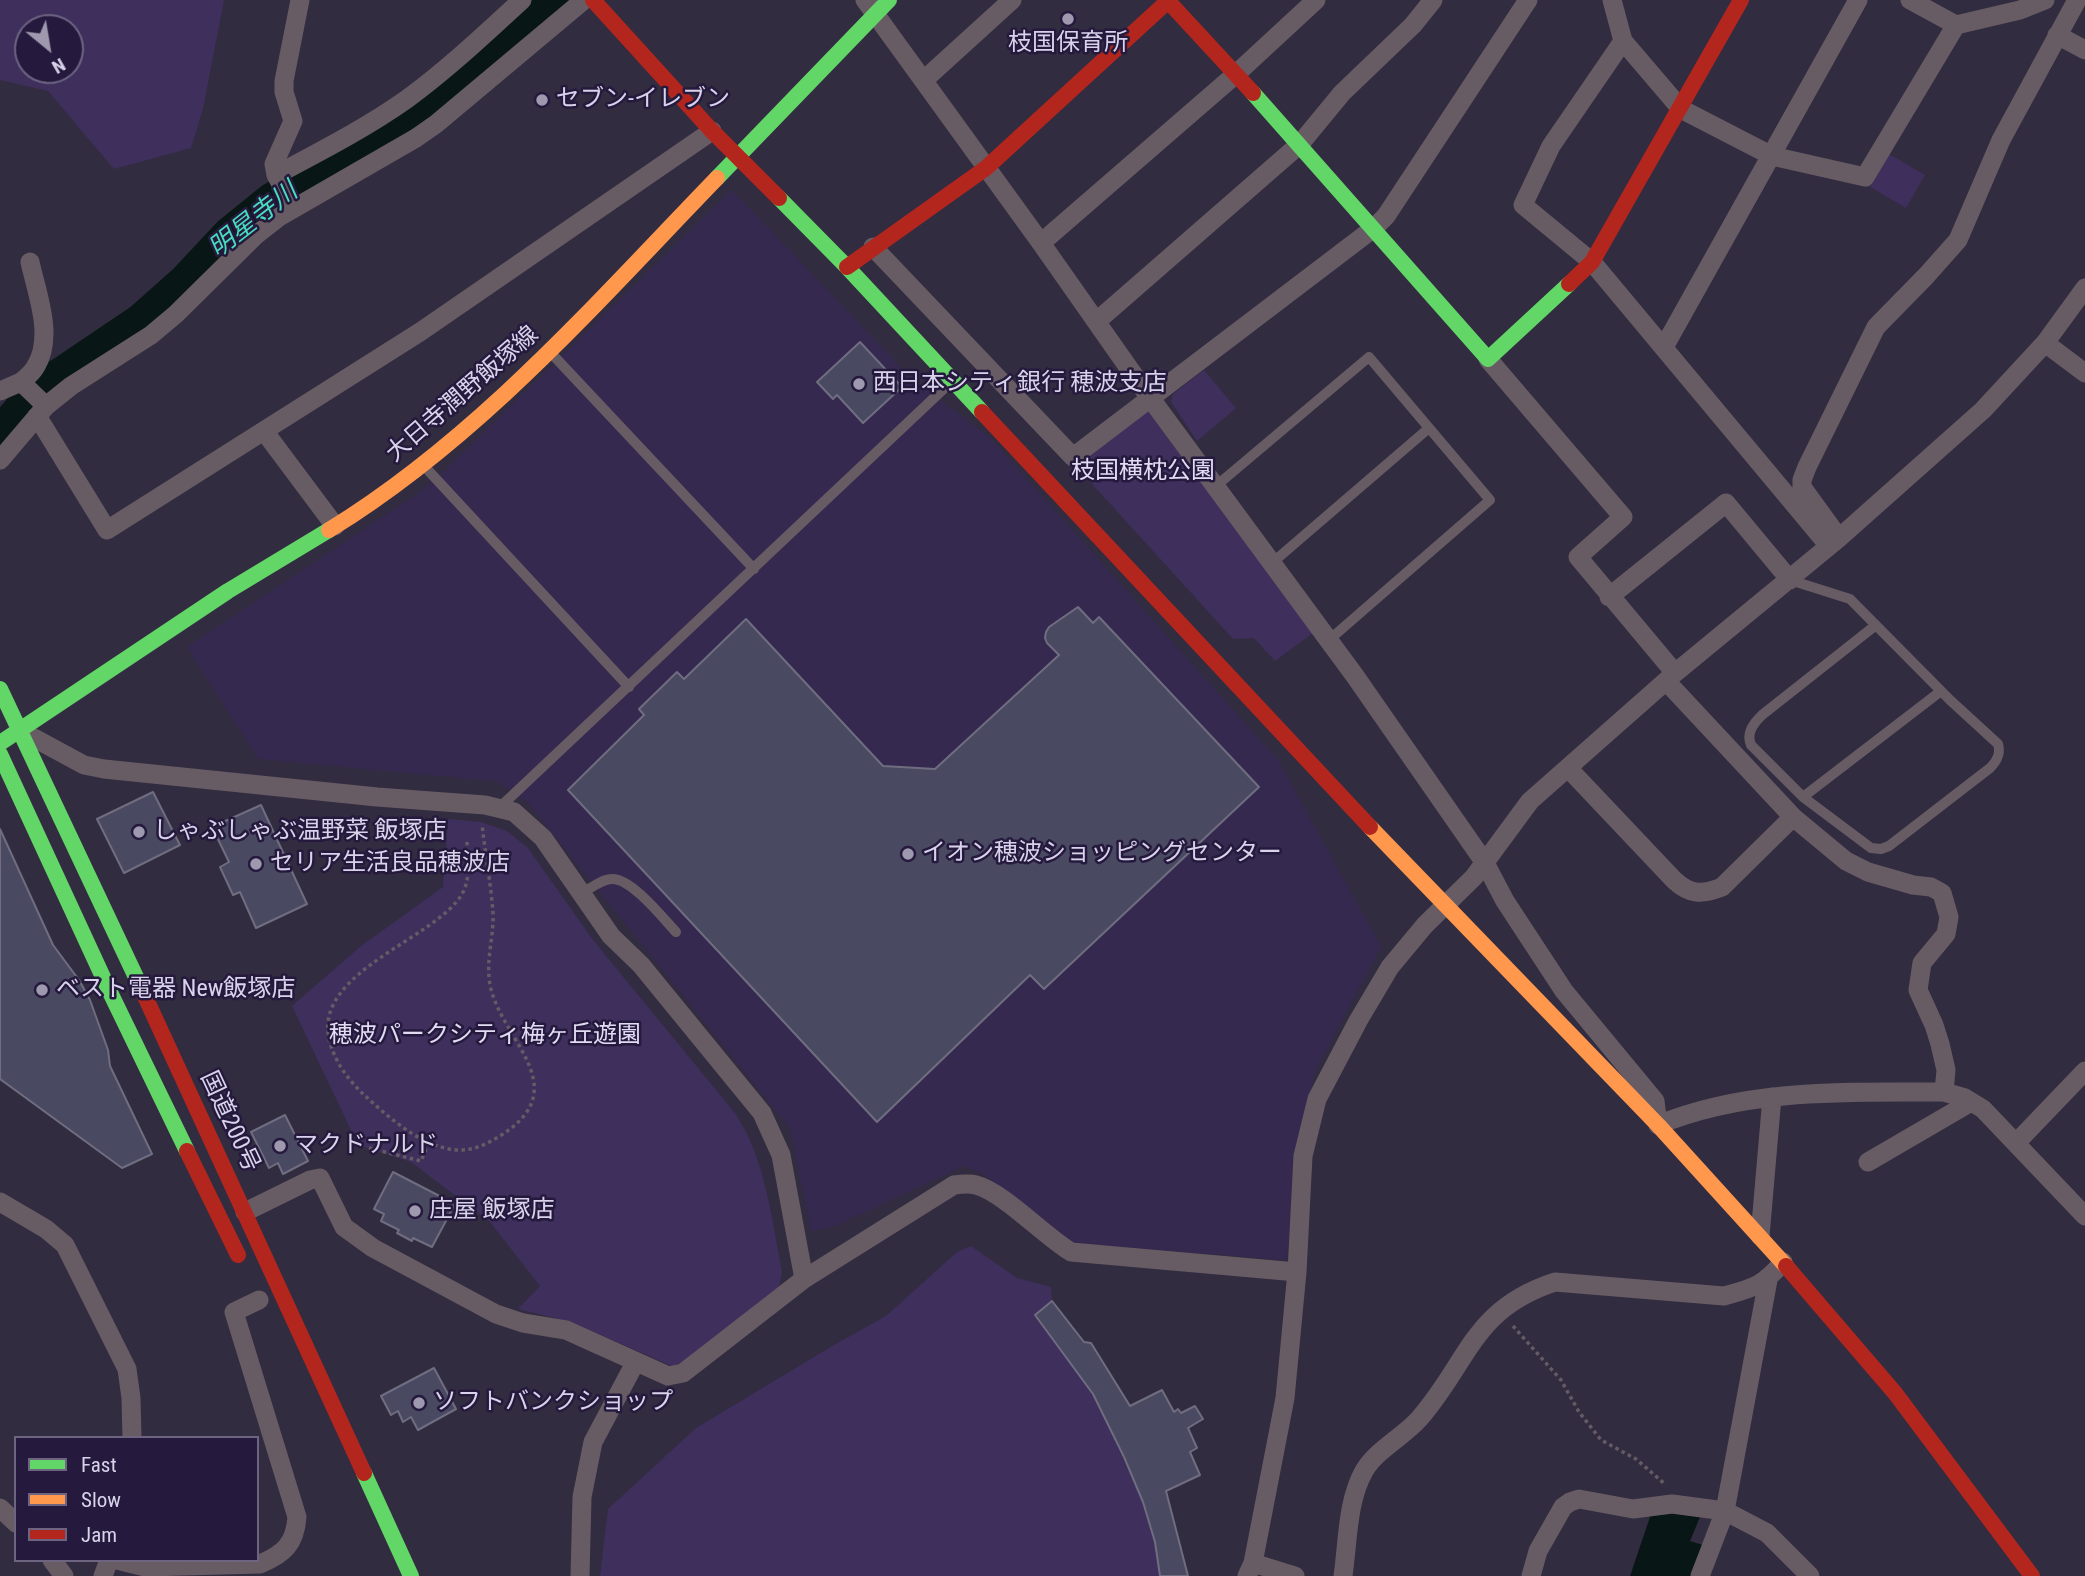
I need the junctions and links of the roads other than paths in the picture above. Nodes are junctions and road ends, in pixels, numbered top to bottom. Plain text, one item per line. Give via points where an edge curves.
1 (300, 0) edge
2 (522, 0) edge
3 (584, 0) edge
4 (593, 0) edge
5 (1012, 0) edge
6 (1168, 0) edge
7 (1316, 0) edge
8 (1433, 0) edge
9 (1528, 0) edge
10 (1741, 0) edge
11 (1858, 0) edge
12 (1910, 0) edge
13 (2045, 0) edge
14 (2077, 0) edge
15 (876, 5) edge
16 (1617, 5) edge
17 (1956, 25) junction
18 (2057, 35) junction
19 (1623, 41) junction
20 (2085, 50) edge
21 (1236, 74) junction
22 (924, 80) junction
23 (1681, 109) junction
24 (712, 131) junction
25 (1300, 144) junction
26 (738, 156) junction
27 (1772, 156) junction
28 (986, 168) junction
29 (278, 179) junction
30 (293, 206) junction
31 (1374, 228) junction
32 (1041, 243) junction
33 (873, 247) junction
34 (30, 262) dead end
35 (1592, 262) junction
36 (847, 267) junction
37 (2085, 288) edge
38 (1097, 321) junction
39 (2045, 343) junction
40 (1664, 346) junction
41 (549, 351) junction
42 (1488, 359) junction
43 (2085, 373) edge
44 (953, 381) junction
45 (0, 391) edge
46 (1151, 397) junction
47 (34, 398) junction
48 (1429, 428) junction
49 (264, 431) junction
50 (0, 460) edge
51 (423, 464) junction
52 (1216, 486) junction
53 (335, 526) junction
54 (1834, 542) junction
55 (1272, 563) junction
56 (754, 569) junction
57 (1790, 580) junction
58 (1609, 597) junction
59 (1876, 625) junction
60 (1329, 640) junction
61 (1670, 677) junction
62 (629, 687) junction
63 (0, 689) edge
64 (1941, 691) junction
65 (20, 730) junction
66 (0, 743) edge
67 (0, 754) edge
68 (1568, 768) junction
69 (1803, 797) junction
70 (498, 808) junction
71 (1793, 817) junction
72 (1480, 870) junction
73 (582, 893) junction
74 (676, 932) dead end
75 (2085, 1071) edge
76 (1944, 1092) junction
77 (1772, 1097) junction
78 (1971, 1101) junction
79 (1658, 1125) junction
80 (2016, 1143) junction
81 (1868, 1162) dead end
82 (0, 1202) edge
83 (245, 1212) junction
84 (2085, 1216) edge
85 (1759, 1236) junction
86 (1783, 1262) junction
87 (243, 1266) dead end
88 (1297, 1272) junction
89 (804, 1279) junction
90 (1768, 1280) junction
91 (259, 1301) dead end
92 (635, 1363) junction
93 (132, 1436) edge
94 (0, 1508) edge
95 (1725, 1511) junction
96 (14, 1521) edge
97 (53, 1562) edge
98 (125, 1562) edge
99 (1250, 1569) edge
100 (64, 1576) edge
101 (411, 1576) edge
102 (580, 1576) edge
103 (1295, 1576) edge
104 (1343, 1576) edge
105 (1531, 1576) edge
106 (1700, 1576) edge
107 (1810, 1576) edge
108 (2032, 1576) edge

1 - 29 street via 284,81 293,121 274,164
2 - 29 street via 409,97
3 - 30 street via 436,124
4 - 24 main road
5 - 22 street
6 - 21 main road
6 - 28 main road
7 - 21 street
8 - 25 street via 1342,93
9 - 31 street
10 - 23 main road
11 - 27 street
12 - 17 street
13 - 17 street
14 - 18 street
15 - 22 street
15 - 26 main road, 大日寺潤野飯塚線
16 - 19 street
17 - 27 street via 1865,177
18 - 20 street
18 - 54 street via 2001,140 1958,240 1875,327 1807,467 1802,487
19 - 23 street
19 - 35 street via 1551,146 1523,205
21 - 25 main road
21 - 32 street
22 - 28 street
23 - 27 street
23 - 35 main road
24 - 26 main road
24 - 49 street via 420,332
25 - 31 main road
25 - 38 street
26 - 36 main road
26 - 41 main road, 大日寺潤野飯塚線
27 - 40 street
28 - 32 street
28 - 33 main road
29 - 30 street
30 - 47 street via 151,335 71,386
31 - 42 main road
31 - 46 street
32 - 38 street
33 - 36 main road
33 - 46 street via 1073,457
34 - 47 street via 41,306 43,339
35 - 40 street
35 - 42 main road
36 - 44 main road
37 - 39 street
38 - 46 street
39 - 43 street
39 - 54 street via 1983,410
40 - 54 street
41 - 51 main road, 大日寺潤野飯塚線
41 - 56 lane
42 - 58 street via 1623,517 1578,557
44 - 56 lane
44 - 79 main road via 1413,873
45 - 47 street
46 - 52 street
47 - 49 street via 107,530
47 - 50 street
48 - 52 lane via 1369,357
48 - 55 lane
48 - 60 lane via 1490,500
49 - 53 street
51 - 53 main road, 大日寺潤野飯塚線
51 - 62 lane
52 - 55 street
53 - 65 main road, 大日寺潤野飯塚線 via 228,591
54 - 57 street
55 - 60 street
56 - 62 lane
57 - 58 street via 1726,503
57 - 59 lane via 1850,599
57 - 61 street
58 - 61 street
59 - 64 lane
59 - 69 lane via 1762,715 1749,733 1751,745
60 - 72 street
61 - 68 street
61 - 71 street
62 - 70 lane
63 - 65 main road, 国道200号
64 - 69 lane
64 - 69 lane via 2000,750 1990,768 1940,807 1881,849 1871,848
65 - 66 main road, 大日寺潤野飯塚線
65 - 70 street via 84,765
65 - 83 main road, 国道200号
67 - 87 main road, 国道200号
68 - 71 street via 1674,880 1693,893 1722,887
68 - 72 street via 1530,801
70 - 73 street via 514,811 543,838
71 - 76 street via 1846,861 1942,893 1949,917 1946,934 1922,963 1918,990 1940,1044
72 - 79 street via 1564,991 1655,1101
72 - 88 street via 1390,967 1317,1099 1303,1156
73 - 74 lane via 613,878 626,883
73 - 89 street via 611,936 641,965 762,1113 781,1155
75 - 80 street
76 - 77 street
76 - 78 street
77 - 79 street via 1706,1108
77 - 85 street
78 - 80 street
78 - 81 street
79 - 85 main road
80 - 84 street
82 - 93 street via 65,1245 127,1369
83 - 92 street via 320,1178 344,1227 373,1248 496,1314 566,1330
83 - 101 main road, 国道200号
85 - 86 main road
86 - 90 street
86 - 108 main road via 1895,1393
88 - 89 street via 1071,1252 989,1189 972,1183 954,1185
88 - 99 street via 1285,1398
89 - 92 street via 683,1373 668,1376
90 - 95 street
90 - 104 street via 1724,1296 1555,1282 1499,1311 1457,1362 1429,1407 1365,1470 1353,1499
91 - 98 street via 234,1312 297,1517 296,1533 276,1557 260,1564 145,1567
92 - 102 street via 593,1442 582,1497
94 - 96 street
95 - 105 street via 1672,1504 1633,1509 1589,1499 1570,1502 1538,1550
95 - 106 street
95 - 107 street via 1767,1533
97 - 100 street
99 - 103 street

